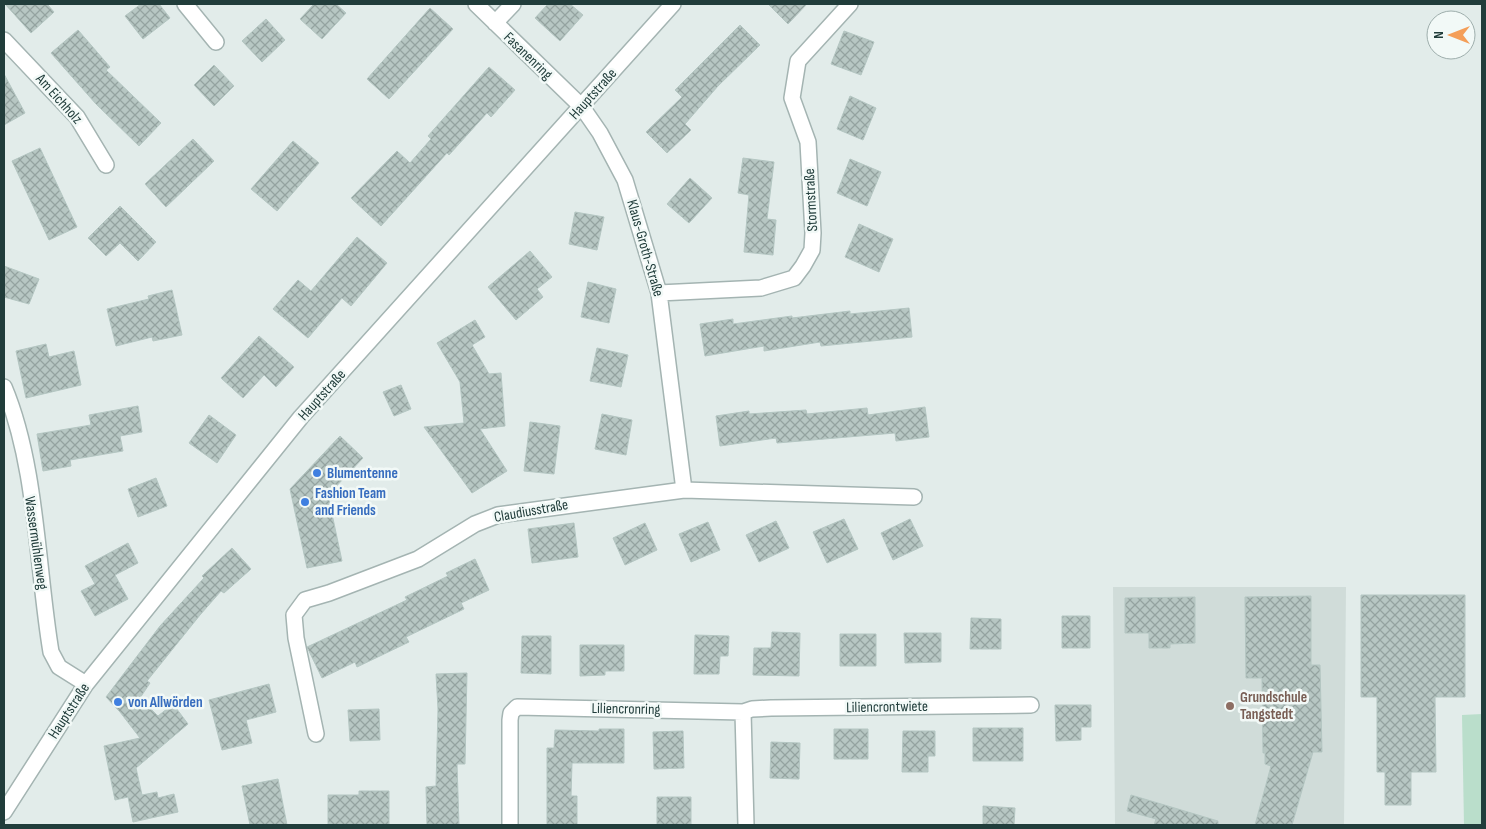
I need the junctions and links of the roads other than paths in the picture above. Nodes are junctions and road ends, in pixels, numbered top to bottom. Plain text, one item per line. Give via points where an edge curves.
1 (185, 4) edge
2 (476, 4) edge
3 (513, 4) edge
4 (673, 4) edge
5 (850, 4) edge
6 (495, 23) junction
7 (4, 40) edge
8 (216, 42) dead end
9 (582, 107) junction
10 (106, 165) dead end
11 (659, 293) junction
12 (4, 387) edge
13 (684, 490) junction
14 (914, 497) dead end
15 (86, 684) junction
16 (1032, 705) dead end
17 (743, 712) junction
18 (316, 734) dead end
19 (4, 812) edge
20 (510, 825) edge
21 (746, 825) edge

1 - 8 street
2 - 6 street, Fasanenring
3 - 6 street
4 - 9 street, Hauptstraße
5 - 11 street, Stormstraße via 798,61 792,98 808,142 813,233 812,250 803,266 794,278 762,288
6 - 9 street, Fasanenring
7 - 10 street, Am Eichholz via 78,117
9 - 11 street, Klaus-Groth-Straße via 625,180
9 - 15 street, Hauptstraße via 301,417
11 - 13 street, Klaus-Groth-Straße
12 - 15 street, Wassermühlenweg via 24,458 52,652 59,667
13 - 14 street, Claudiusstraße
13 - 18 street, Claudiusstraße via 498,515 475,524 418,559 305,600 294,614
15 - 19 street, Hauptstraße
16 - 17 street, Liliencrontwiete via 770,708
17 - 20 street, Liliencronring via 517,707 510,720
17 - 21 street

